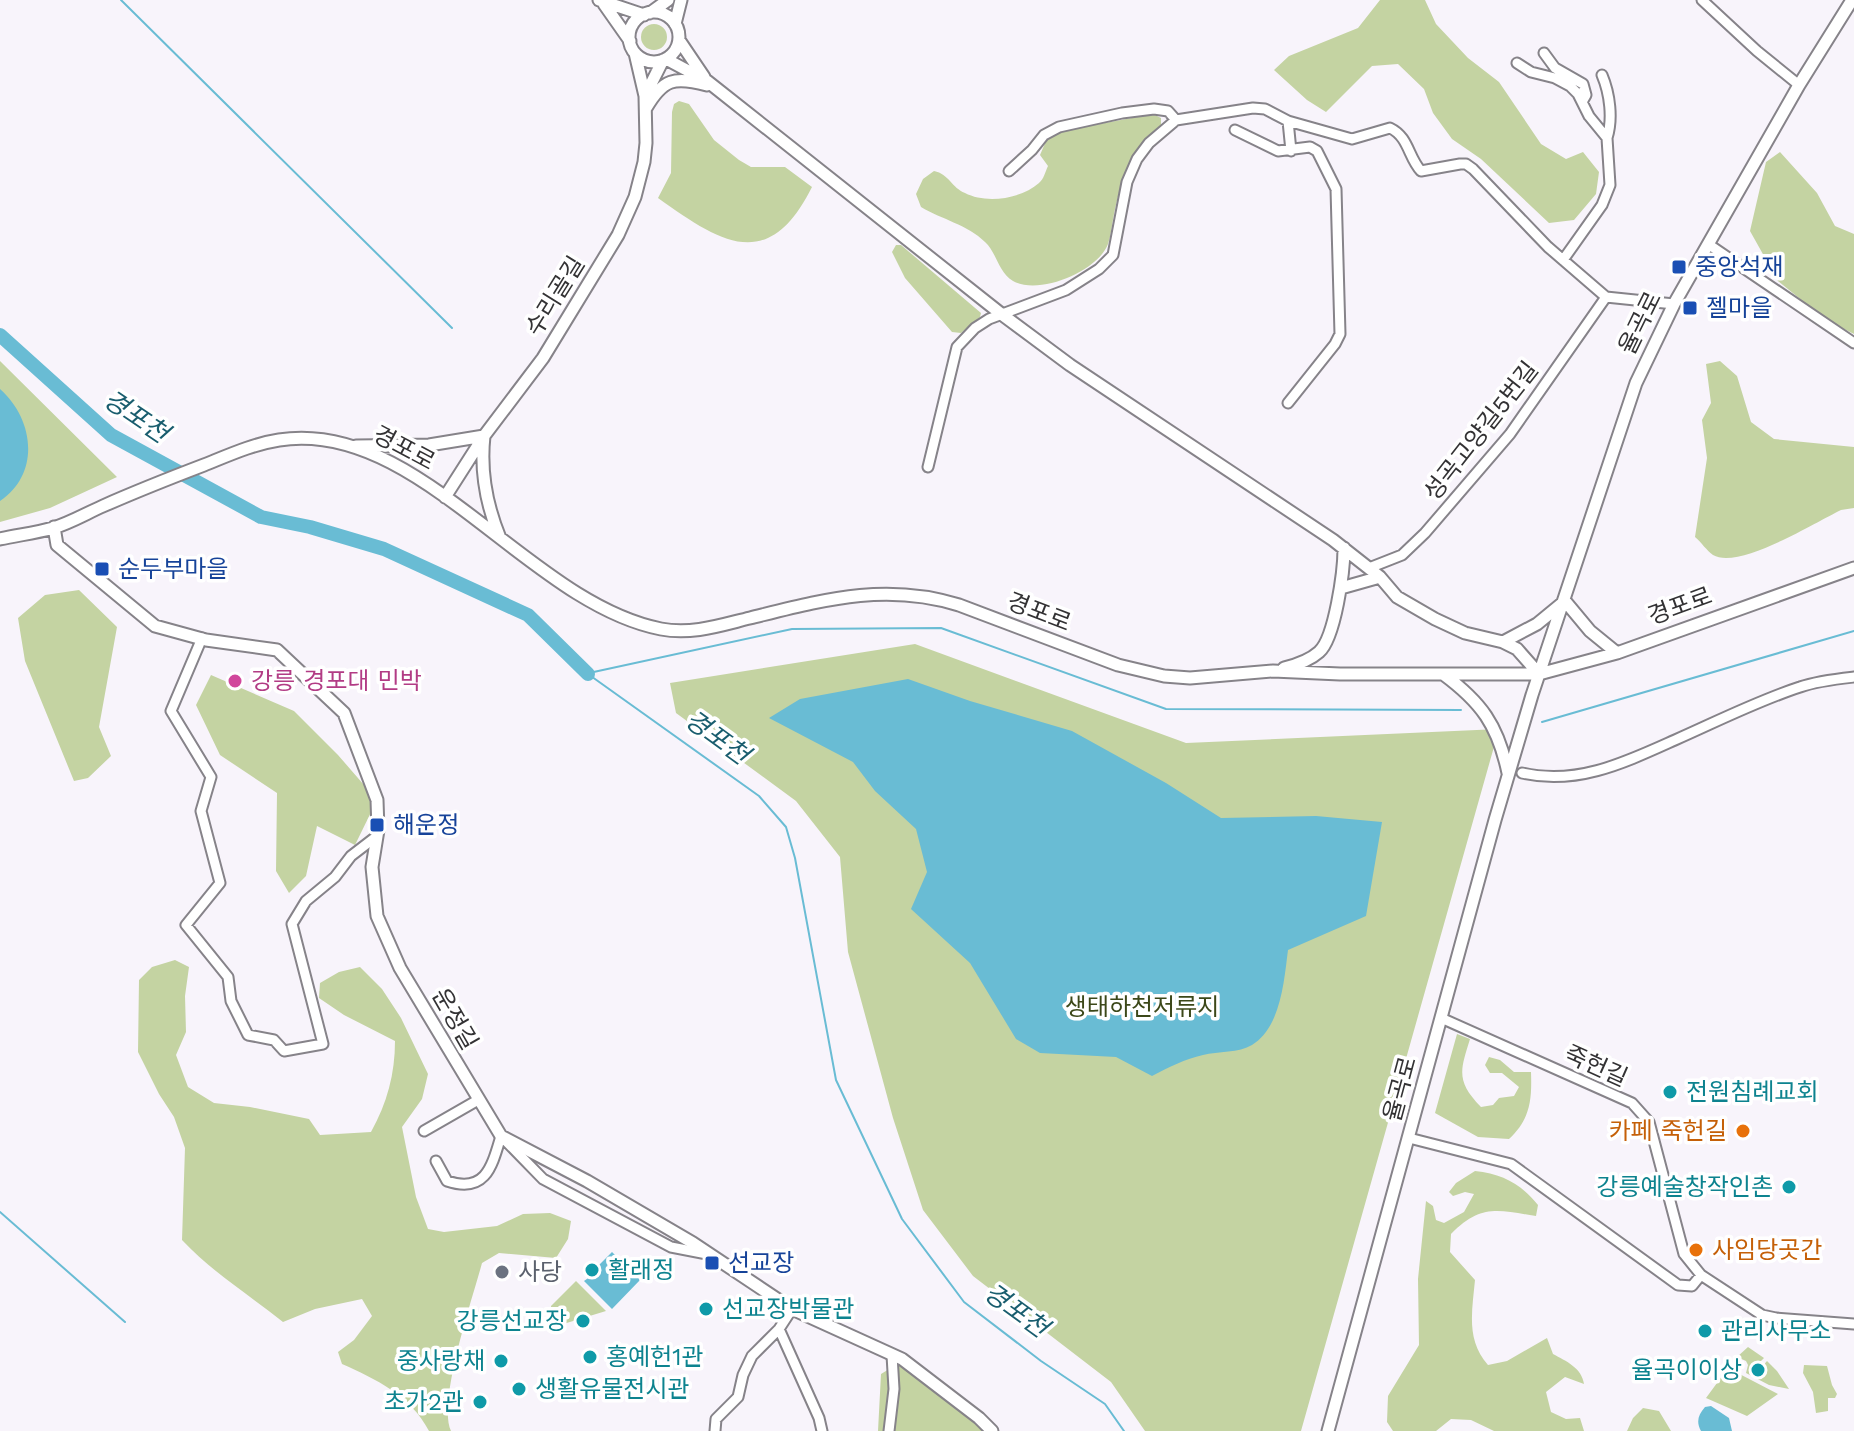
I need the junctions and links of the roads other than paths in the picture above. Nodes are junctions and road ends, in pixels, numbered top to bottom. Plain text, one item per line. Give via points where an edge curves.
1 (668, 0) edge
2 (681, 0) edge
3 (1702, 0) edge
4 (1852, 0) edge
5 (601, 2) edge
6 (647, 14) junction
7 (675, 24) junction
8 (679, 40) junction
9 (630, 41) junction
10 (635, 53) junction
11 (1544, 53) dead end
12 (665, 60) junction
13 (1517, 63) dead end
14 (1602, 75) dead end
15 (712, 84) junction
16 (1802, 87) junction
17 (645, 96) junction
18 (1582, 102) junction
19 (645, 109) junction
20 (1176, 120) junction
21 (1288, 121) junction
22 (1235, 130) dead end
23 (1607, 138) junction
24 (1291, 151) junction
25 (1009, 171) dead end
26 (1708, 244) junction
27 (1563, 260) junction
28 (1606, 297) junction
29 (1674, 304) junction
30 (1000, 313) junction
31 (1854, 343) edge
32 (1288, 403) dead end
33 (484, 436) junction
34 (355, 446) junction
35 (928, 467) dead end
36 (445, 497) junction
37 (54, 527) junction
38 (0, 539) edge
39 (501, 539) junction
40 (1344, 548) junction
41 (1369, 568) junction
42 (1854, 568) edge
43 (1380, 577) junction
44 (1341, 588) junction
45 (1565, 601) junction
46 (202, 638) junction
47 (1503, 642) junction
48 (1617, 653) junction
49 (1273, 671) junction
50 (1442, 673) junction
51 (1539, 674) junction
52 (1854, 677) edge
53 (1522, 773) dead end
54 (1508, 776) junction
55 (377, 836) junction
56 (1441, 1018) junction
57 (478, 1100) junction
58 (424, 1131) dead end
59 (501, 1136) junction
60 (1409, 1138) junction
61 (436, 1161) dead end
62 (707, 1254) junction
63 (1701, 1275) junction
64 (792, 1309) junction
65 (1854, 1324) edge
66 (779, 1329) junction
67 (892, 1355) junction
68 (715, 1431) edge
69 (822, 1431) edge
70 (889, 1431) edge
71 (992, 1431) edge
72 (1328, 1431) edge

1 - 6 street
2 - 7 street
3 - 16 street
4 - 16 street, 율곡로
5 - 6 street
5 - 9 street
6 - 7 street via 662,14
6 - 9 street via 633,25
7 - 8 street
8 - 12 street
8 - 15 street
9 - 10 street
10 - 12 street via 650,62
10 - 17 street, 수리골길
11 - 18 street via 1555,68 1583,84
12 - 15 street
12 - 17 street, 수리골길
13 - 18 street via 1570,86
14 - 23 street via 1611,121
15 - 19 street via 666,83
15 - 30 street
16 - 26 street, 율곡로
17 - 19 street, 수리골길
18 - 23 street
19 - 33 street, 수리골길 via 644,162 618,235 543,358
20 - 21 street via 1253,108
20 - 25 street via 1168,111 1154,109 1059,127
20 - 30 street via 1137,159 1127,182 1113,255 1066,290
21 - 24 street
21 - 27 street via 1352,139 1390,128 1404,137 1421,171 1466,164
22 - 24 street via 1278,151
23 - 27 street via 1610,185
24 - 32 street via 1317,151 1336,189 1341,322 1335,344
26 - 29 street, 율곡로
26 - 31 street
27 - 28 street
28 - 29 street
28 - 41 street, 성곡고양길5번길 via 1510,434 1425,533 1402,555
29 - 45 street, 율곡로 via 1636,383
30 - 35 street via 957,347
30 - 40 street
33 - 34 street via 429,445
33 - 36 street, 수리골길
33 - 39 street via 483,477
34 - 36 street, 경포로
34 - 37 street, 경포로 via 304,438 248,447
36 - 39 street, 경포로
37 - 38 street, 경포로
37 - 46 street, 운정길 via 57,545 155,626
39 - 49 street, 경포로 via 578,596 660,629 712,629 857,594 908,594 959,605 1142,672 1190,678
40 - 41 street
40 - 44 street
41 - 43 street
42 - 48 street, 경포로
43 - 44 street
43 - 47 street via 1397,597 1435,619
44 - 49 street via 1325,645 1309,659
45 - 47 street
45 - 48 street
45 - 51 street, 율곡로
46 - 55 street, 운정길 via 277,650 344,713 377,800
46 - 55 street via 171,711 211,777 201,811 220,883 186,925 228,977 231,1001 248,1035 274,1040 284,1051 323,1044 292,924 306,901
47 - 51 street via 1517,649
48 - 51 street, 경포로
49 - 50 street, 경포로
50 - 51 street, 경포로
50 - 54 street via 1486,714 1503,748
51 - 54 street, 율곡로
52 - 53 street via 1804,685 1588,774
54 - 56 street, 율곡로
55 - 57 street, 운정길 via 372,867 377,916 400,968
56 - 60 street, 율곡로
56 - 63 street, 죽헌길 via 1632,1103 1649,1122 1684,1254
57 - 58 street
57 - 59 street, 운정길
59 - 61 street via 486,1175 474,1184 447,1181
59 - 62 street, 운정길
59 - 62 street via 543,1179 671,1247
60 - 63 street via 1511,1164 1678,1285 1692,1286
60 - 72 street, 율곡로
62 - 64 street, 운정길
63 - 65 street, 죽헌길 via 1762,1315
64 - 66 street
64 - 67 street, 운정길
66 - 68 street via 752,1356 738,1397 716,1419
66 - 69 street
67 - 70 street
67 - 71 street, 운정길

